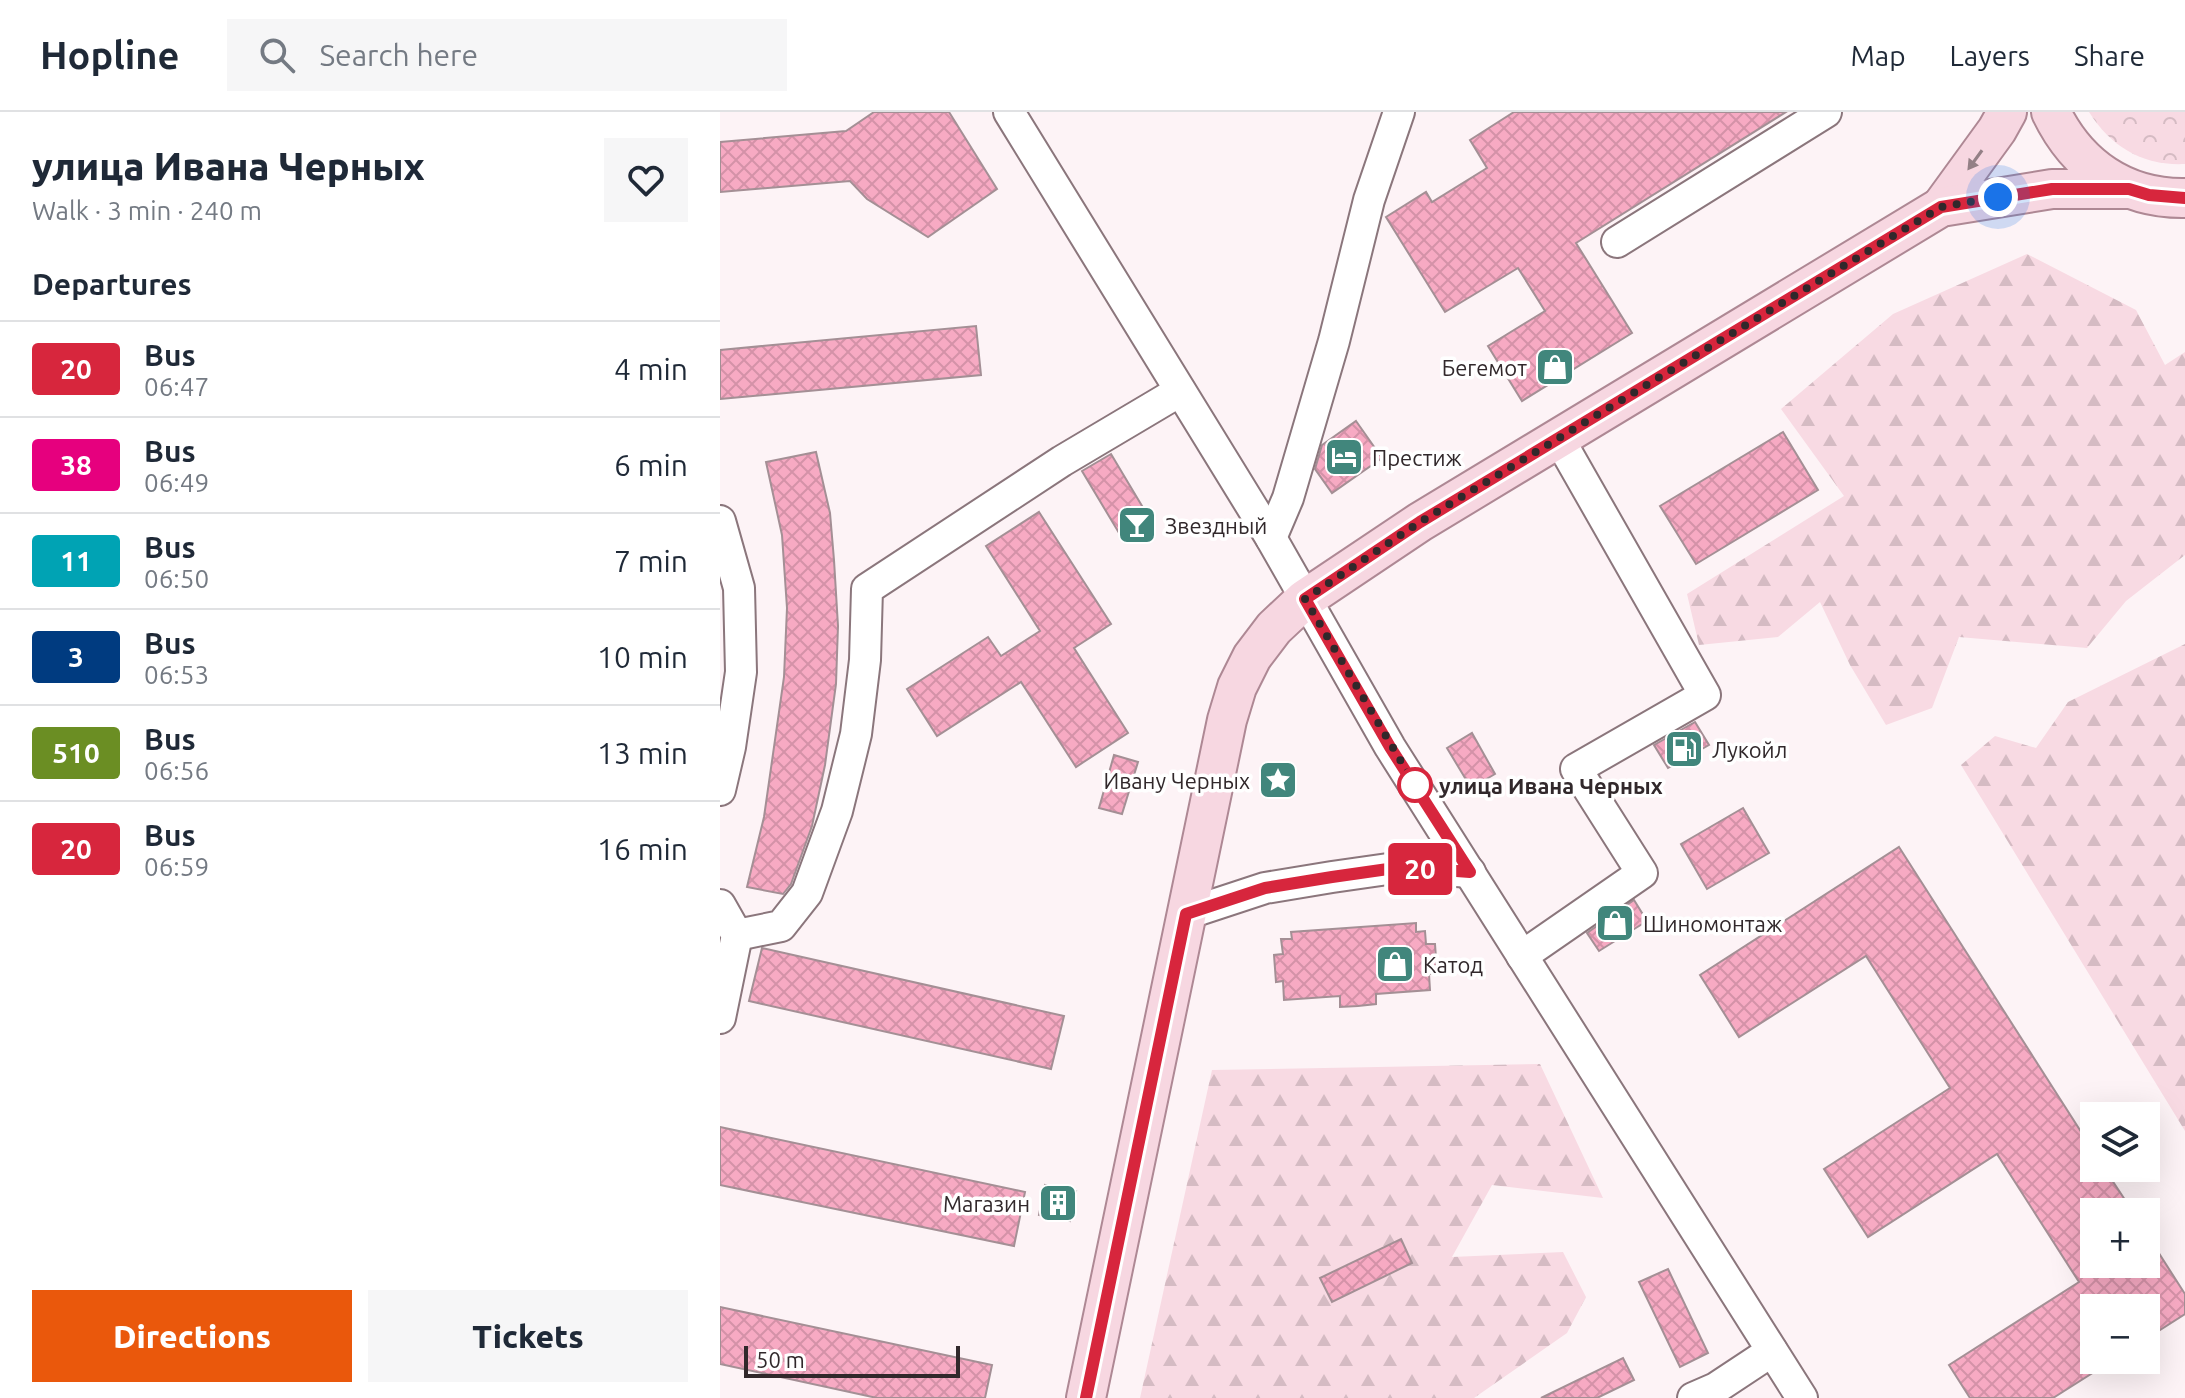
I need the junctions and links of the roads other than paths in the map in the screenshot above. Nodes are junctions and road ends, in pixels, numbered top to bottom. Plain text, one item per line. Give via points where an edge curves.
1 (1009, 112) edge
2 (1399, 112) edge
3 (1826, 112) edge
4 (2007, 112) edge
5 (2051, 112) edge
6 (2129, 189) junction
7 (2185, 198) edge
8 (1941, 207) junction
9 (1617, 242) dead end
10 (1180, 391) junction
11 (1559, 439) junction
12 (720, 521) edge
13 (1271, 538) junction
14 (1305, 599) junction
15 (720, 790) edge
16 (1470, 872) junction
17 (720, 905) edge
18 (1186, 914) junction
19 (737, 935) junction
20 (1522, 956) junction
21 (720, 1018) edge
22 (1772, 1351) junction
23 (1086, 1398) edge
24 (1693, 1398) edge
25 (1802, 1398) edge

1 - 10 street
2 - 13 street via 1369,200 1288,498
3 - 9 street
4 -> 8 main road
5 - 6 main road via 2077,154
6 - 7 main road
6 - 8 main road via 2052,189
8 - 11 main road
10 - 13 street
10 - 19 street via 867,589 856,734 837,811 807,893 781,926
11 - 14 main road
11 - 20 street via 1705,695 1576,769 1642,873
12 - 15 street via 739,588 741,672
13 - 14 street
14 - 16 street
14 - 18 main road via 1252,657 1237,687
16 - 18 street via 1402,867 1332,877 1265,888
16 - 20 street
17 - 19 street
18 - 23 main road
19 - 21 street
20 - 22 street
22 - 24 street
22 - 25 street

